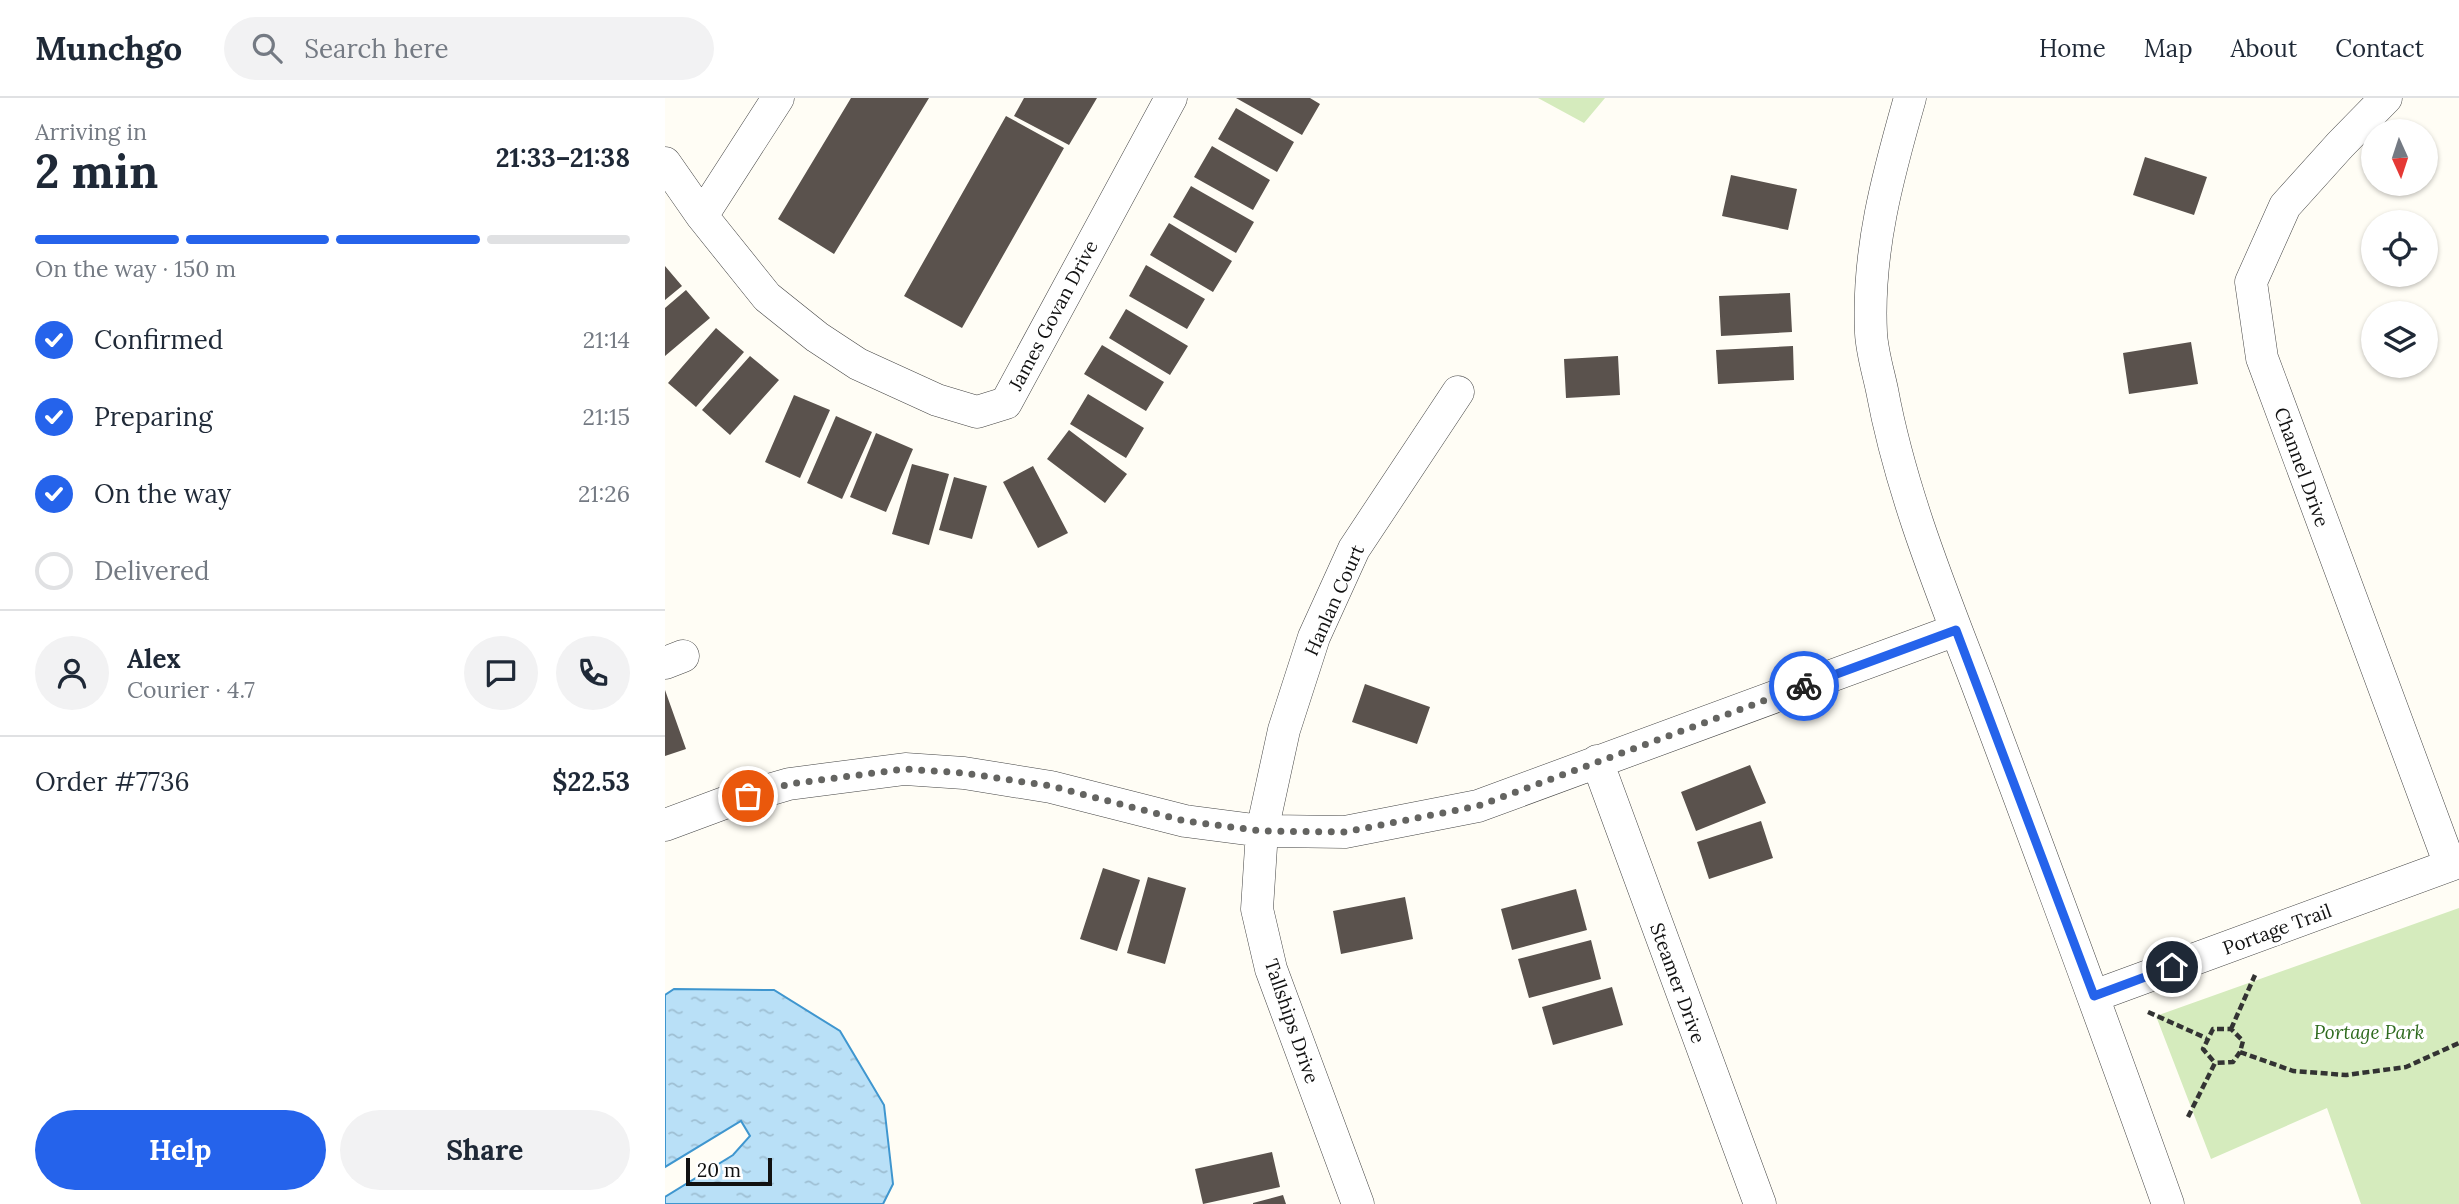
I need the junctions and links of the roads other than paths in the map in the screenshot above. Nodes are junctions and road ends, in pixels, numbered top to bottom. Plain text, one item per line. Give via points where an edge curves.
1 (778, 98) edge
2 (1171, 98) edge
3 (1910, 98) edge
4 (2386, 98) edge
5 (665, 163) edge
6 (702, 216) junction
7 (1458, 392) dead end
8 (1956, 630) junction
9 (1597, 761) junction
10 (665, 825) edge
11 (1262, 831) junction
12 (2454, 863) edge
13 (2094, 996) junction
14 (1358, 1204) edge
15 (1760, 1204) edge
16 (2168, 1204) edge

1 - 6 street
2 - 6 street, James Govan Drive via 1006,403 977,412 937,400 817,337 767,298
3 - 8 street via 1873,248 1871,334 1890,433
4 - 12 street, Channel Drive via 2285,206 2251,282 2262,358
5 - 6 street, James Govan Drive
7 - 11 street, Hanlan Court via 1354,549 1314,637 1284,730
8 - 9 street
8 - 13 street
9 - 11 street via 1478,806 1345,832
9 - 15 street, Steamer Drive
10 - 11 street via 789,784 905,769 1051,786 1185,821
11 - 14 street, Tallships Drive via 1257,909 1272,969
12 - 13 street, Portage Trail
13 - 16 street

